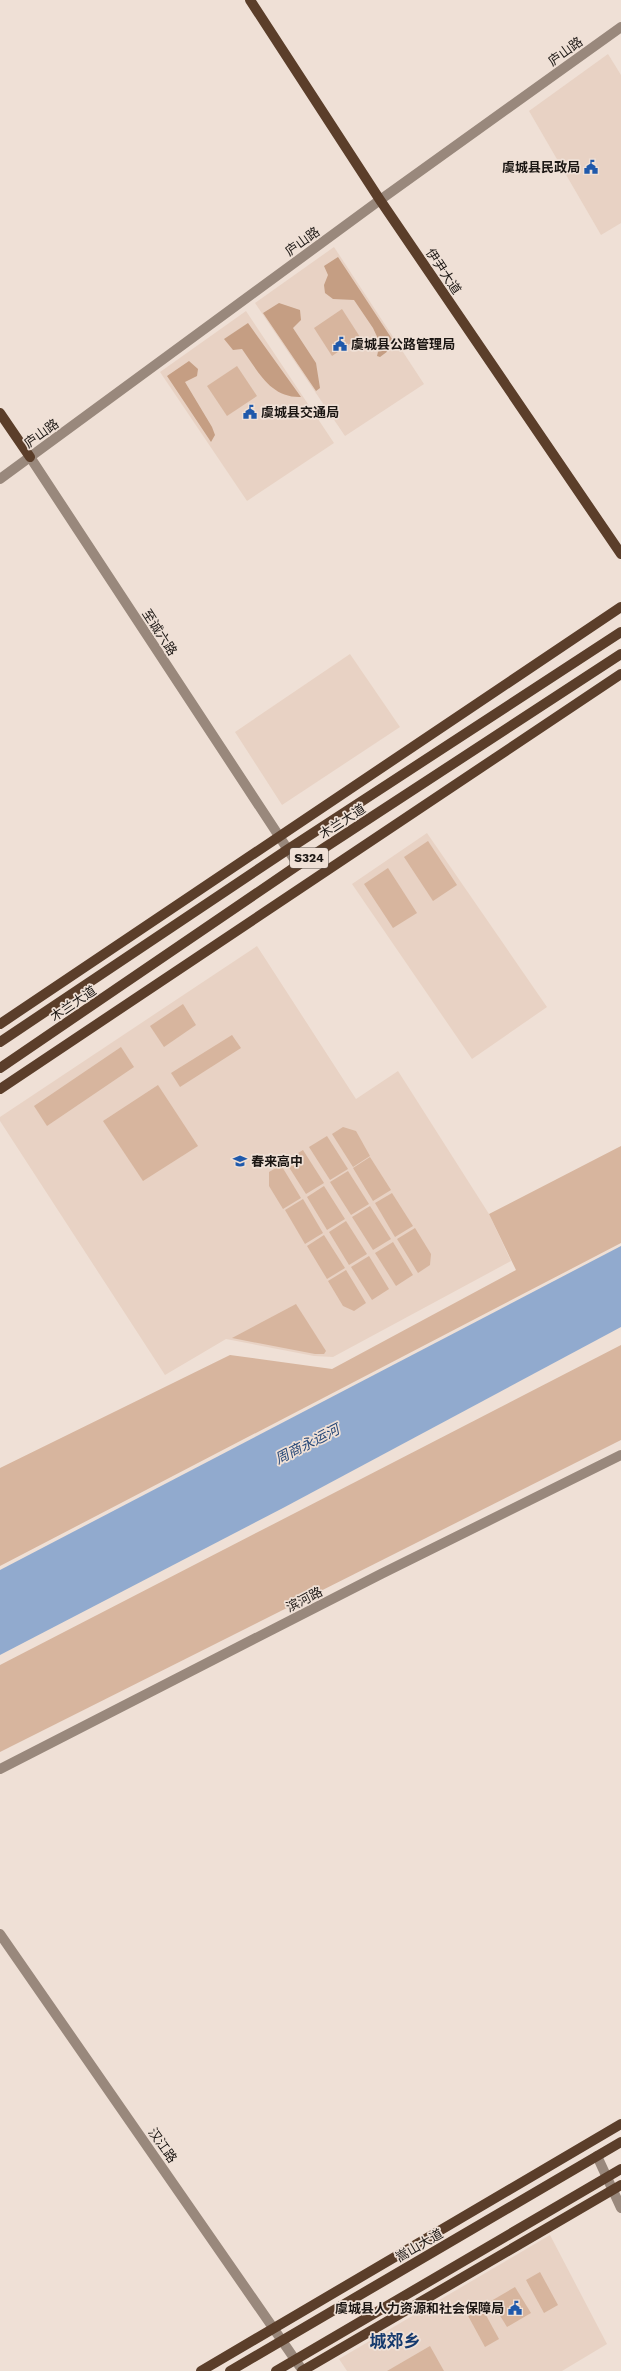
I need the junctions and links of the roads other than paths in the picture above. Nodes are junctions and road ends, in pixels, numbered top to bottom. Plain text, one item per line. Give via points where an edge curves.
1 (250, 0) edge
2 (621, 27) edge
3 (380, 200) junction
4 (0, 412) edge
5 (30, 457) junction
6 (0, 479) edge
7 (621, 554) edge
8 (621, 607) edge
9 (621, 632) edge
10 (621, 654) edge
11 (621, 674) edge
12 (278, 836) junction
13 (287, 850) junction
14 (298, 865) junction
15 (0, 1024) edge
16 (0, 1042) edge
17 (0, 1068) edge
18 (0, 1089) edge
19 (621, 1455) edge
20 (0, 1769) edge
21 (0, 1934) edge
22 (621, 2124) edge
23 (621, 2142) edge
24 (597, 2156) junction
25 (621, 2169) edge
26 (606, 2178) junction
27 (617, 2187) edge
28 (621, 2208) edge
29 (274, 2328) junction
30 (283, 2340) junction
31 (296, 2359) junction
32 (201, 2371) edge
33 (230, 2371) edge
34 (276, 2371) edge
35 (302, 2371) edge

1 - 3 main road, 伊尹大道
2 - 3 street, 庐山路
3 - 5 street, 庐山路
3 - 7 main road, 伊尹大道
4 - 5 main road, 至诚六路
5 - 6 street, 庐山路
5 - 12 street, 至诚六路
8 - 12 main road
9 - 13 main road, 木兰大道 / S324
10 - 14 main road, 木兰大道 / S324
11 - 18 main road
12 - 13 street, 至诚六路
12 - 15 main road
13 - 14 street, 至诚六路
13 - 16 main road, 木兰大道 / S324
14 - 17 main road, 木兰大道 / S324
19 - 20 street, 滨河路 via 381,1574
21 - 29 street, 汉江路
22 - 29 main road
23 - 24 main road, 嵩山大道
24 - 26 street
24 - 30 main road, 嵩山大道
25 - 26 main road
26 - 27 street
26 - 31 main road
27 - 28 street
27 - 35 main road
29 - 30 street, 汉江路
29 - 32 main road
30 - 31 street, 汉江路
30 - 33 main road, 嵩山大道
31 - 34 main road
31 - 35 street, 汉江路

